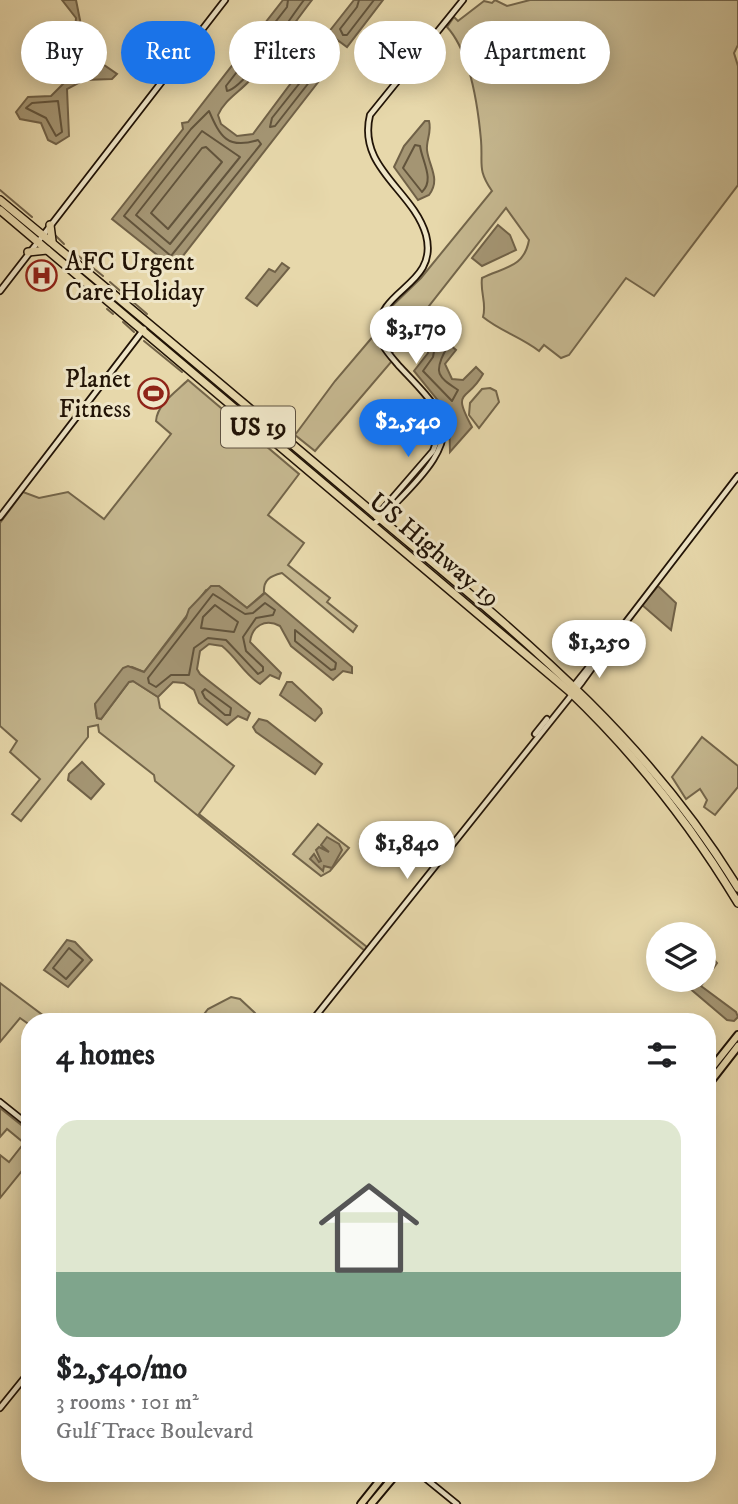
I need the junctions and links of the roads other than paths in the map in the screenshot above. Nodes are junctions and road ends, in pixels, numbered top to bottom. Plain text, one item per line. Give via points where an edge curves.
1 (225, 0) edge
2 (463, 0) edge
3 (0, 200) edge
4 (0, 210) edge
5 (50, 225) junction
6 (39, 238) junction
7 (51, 247) junction
8 (28, 253) junction
9 (0, 291) edge
10 (146, 327) junction
11 (233, 406) junction
12 (435, 408) junction
13 (285, 439) junction
14 (738, 476) edge
15 (406, 479) junction
16 (402, 494) junction
17 (0, 517) edge
18 (377, 519) junction
19 (415, 558) junction
20 (460, 586) junction
21 (458, 596) junction
22 (501, 621) junction
23 (493, 625) junction
24 (519, 636) junction
25 (573, 689) junction
26 (685, 816) junction
27 (738, 887) edge
28 (738, 903) edge
29 (318, 1013) edge
30 (738, 1035) edge
31 (735, 1044) edge
32 (716, 1066) edge
33 (716, 1074) edge
34 (0, 1102) edge
35 (21, 1119) edge
36 (21, 1382) edge
37 (0, 1408) edge
38 (381, 1482) edge
39 (383, 1482) edge
40 (389, 1482) edge
41 (430, 1482) edge
42 (361, 1504) edge
43 (370, 1504) edge
44 (457, 1504) edge

1 - 5 street
2 - 12 street via 370,115 366,131 372,154 419,221 428,247 420,274 385,310 379,333 384,348
3 - 6 highway, US Highway 19 / US 19
4 - 6 highway, US Highway 19 / US 19
5 - 6 street
5 - 7 highway
6 - 7 highway, US Highway 19 / US 19
6 - 8 street
7 - 8 highway
7 - 10 highway, US Highway 19 / US 19
8 - 9 street
10 - 11 highway, US Highway 19 / US 19
10 - 13 highway, US Highway 19 / US 19
10 - 17 street
11 - 13 highway
11 - 18 highway, US Highway 19 / US 19
12 - 15 street via 437,442
12 - 16 street via 443,426 438,454
13 - 18 highway, US Highway 19 / US 19
14 - 25 street
15 - 16 street
15 - 18 street
16 - 18 street
18 - 19 highway, US Highway 19 / US 19
18 - 20 highway, US Highway 19 / US 19
19 - 20 highway via 453,586
19 - 21 highway, US Highway 19 / US 19
20 - 22 highway, US Highway 19 / US 19
21 - 22 highway via 465,596
21 - 23 highway, US Highway 19 / US 19
22 - 24 highway, US Highway 19 / US 19
23 - 24 highway
23 - 25 highway, US Highway 19 / US 19
24 - 25 highway, US Highway 19 / US 19
25 - 26 highway, US Highway 19 / US 19
25 - 26 highway, US Highway 19 / US 19 via 632,745
25 - 29 street
26 - 27 highway
26 - 28 highway, US Highway 19 / US 19
30 - 31 main road
31 - 32 main road
31 - 33 main road
34 - 35 street
36 - 37 street
38 - 42 main road
39 - 43 main road
40 - 43 main road
41 - 44 street

